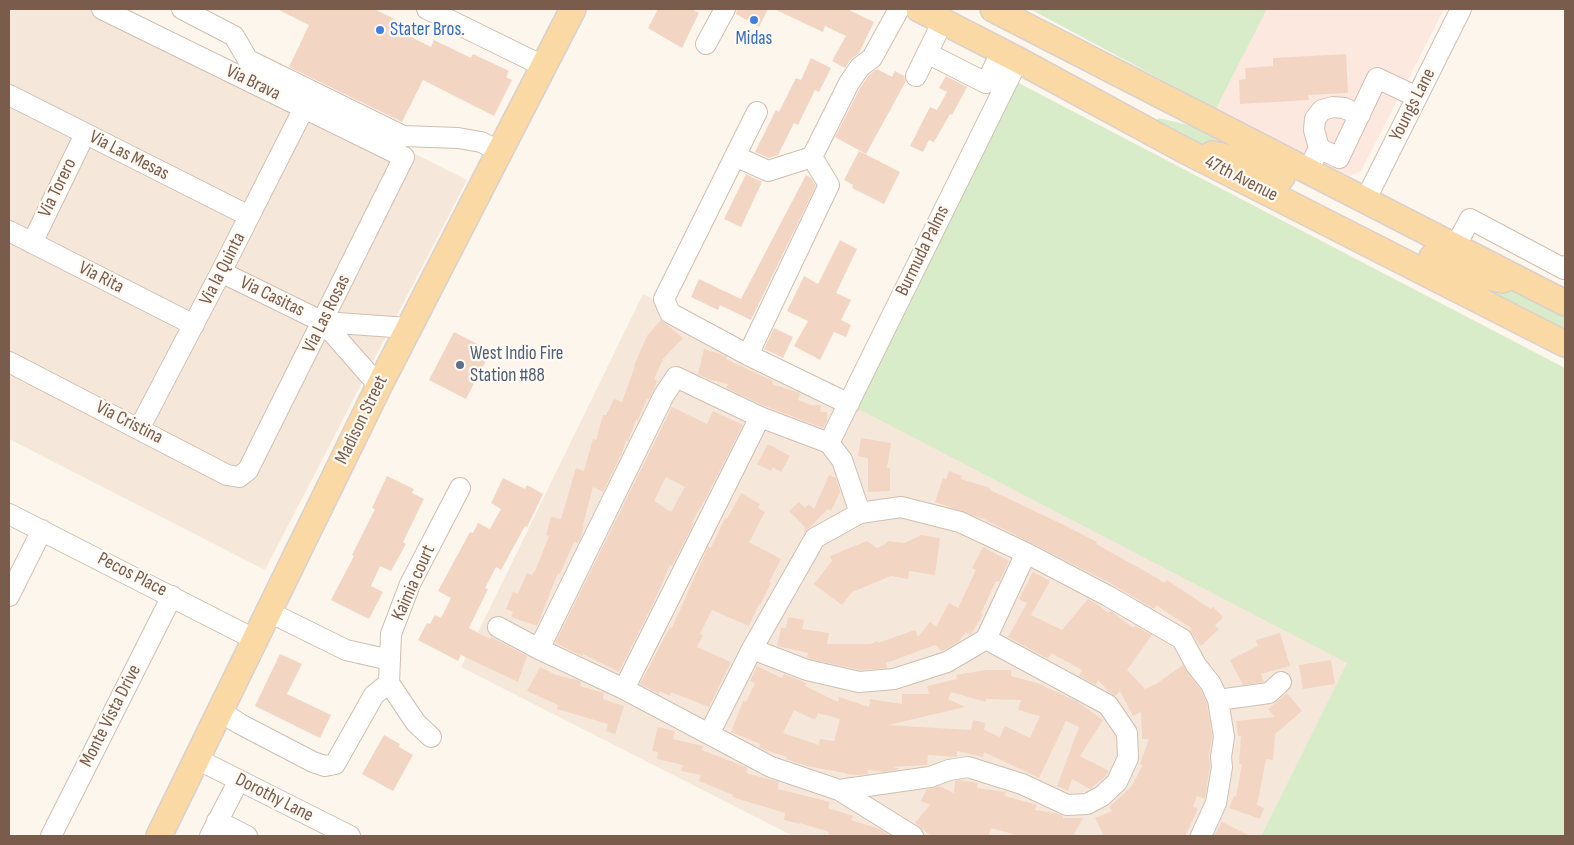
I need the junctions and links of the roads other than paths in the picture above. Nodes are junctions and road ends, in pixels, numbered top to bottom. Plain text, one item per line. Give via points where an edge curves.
1 (102, 9) edge
2 (182, 9) edge
3 (427, 9) edge
4 (573, 9) edge
5 (725, 9) edge
6 (898, 9) edge
7 (919, 9) edge
8 (992, 9) edge
9 (1461, 9) edge
10 (943, 21) junction
11 (1032, 29) junction
12 (706, 44) dead end
13 (927, 53) junction
14 (1010, 55) junction
15 (544, 66) junction
16 (916, 76) dead end
17 (9, 95) edge
18 (1417, 98) junction
19 (304, 108) junction
20 (757, 112) dead end
21 (1360, 115) junction
22 (85, 134) junction
23 (1182, 148) junction
24 (1319, 148) junction
25 (499, 151) junction
26 (735, 156) junction
27 (404, 157) joint
28 (812, 157) junction
29 (1308, 171) junction
30 (1365, 201) junction
31 (249, 216) junction
32 (9, 231) edge
33 (32, 243) junction
34 (1368, 244) junction
35 (1456, 247) junction
36 (1562, 266) edge
37 (221, 272) junction
38 (1548, 294) edge
39 (323, 322) junction
40 (194, 325) junction
41 (408, 328) junction
42 (1565, 344) edge
43 (748, 355) junction
44 (9, 362) edge
45 (379, 386) junction
46 (849, 404) junction
47 (760, 417) junction
48 (139, 429) junction
49 (829, 443) junction
50 (248, 470) joint
51 (460, 488) dead end
52 (860, 513) junction
53 (9, 514) edge
54 (42, 530) junction
55 (1026, 553) junction
56 (9, 596) edge
57 (172, 596) junction
58 (268, 611) junction
59 (498, 627) dead end
60 (254, 639) junction
61 (986, 640) junction
62 (539, 648) junction
63 (752, 649) junction
64 (390, 660) junction
65 (1281, 682) dead end
66 (389, 684) junction
67 (624, 689) junction
68 (1218, 700) junction
69 (220, 711) junction
70 (709, 734) junction
71 (431, 737) dead end
72 (198, 759) junction
73 (239, 780) junction
74 (839, 790) junction
75 (214, 829) edge
76 (51, 836) edge
77 (159, 836) edge
78 (247, 836) edge
79 (350, 836) edge
80 (913, 836) edge
81 (1201, 836) edge

1 - 19 street, Via Brava
2 - 25 street via 234,36 248,60 403,136 458,138 481,142
3 - 15 street
4 - 15 main road, Madison Street
5 - 12 street
6 - 28 street via 872,58 860,67 849,83
7 - 10 main road, 47th Avenue
8 - 11 main road, 47th Avenue
9 - 18 street, Youngs Lane
10 - 13 street
10 - 14 main road, 47th Avenue
11 - 14 main road
11 - 29 main road, 47th Avenue
13 - 14 street via 986,83
13 - 16 street
14 - 23 main road, 47th Avenue
14 - 46 street, Burmuda Palms
15 - 25 main road, Madison Street
17 - 22 street, Via Las Mesas
18 - 21 street via 1377,78
18 - 30 street, Youngs Lane
19 - 27 street, Via Brava
19 - 31 street, Via la Quinta
20 - 26 street
21 - 24 street via 1339,158
21 - 24 street via 1344,108 1322,110 1315,119 1314,130
22 - 31 street, Via Las Mesas
22 - 33 street, Via Torero
23 - 30 main road via 1254,163 1339,206 1352,207
23 - 34 main road, 47th Avenue
24 - 29 street
25 - 41 main road, Madison Street
26 - 28 street via 768,171
26 - 43 street via 664,298 670,313
27 - 39 street, Via Las Rosas
28 - 43 street via 829,185
29 - 30 main road, 47th Avenue
30 - 35 main road, 47th Avenue
31 - 37 street, Via la Quinta
32 - 33 street, Via Rita
33 - 40 street, Via Rita
34 - 38 main road via 1365,232 1376,228 1461,272
34 - 42 main road, 47th Avenue
35 - 36 street via 1470,219
35 - 38 main road, 47th Avenue
36 - 38 street
37 - 39 street, Via Casitas
37 - 40 street, Via la Quinta
39 - 41 street, Via Casitas
39 - 45 street, Via Casitas
39 - 50 street, Via Las Rosas
40 - 48 street, Via la Quinta
41 - 45 main road, Madison Street
43 - 46 street
44 - 48 street, Via Cristina
45 - 58 main road, Madison Street
46 - 49 street, Burmuda Palms
47 - 49 street
47 - 62 street via 676,377 664,395
47 - 67 street
48 - 50 street, Via Cristina via 227,475 239,477
49 - 52 street via 842,460
51 - 64 street, Kaimia court via 410,584 391,634
52 - 55 street via 901,507 918,511 960,522
52 - 63 street via 815,538
53 - 54 street, Pecos Place
54 - 56 street
54 - 57 street, Pecos Place
55 - 61 street
55 - 68 street via 1182,639
57 - 60 street, Pecos Place
57 - 76 street, Monte Vista Drive
58 - 60 main road, Madison Street
58 - 64 street via 346,650
59 - 62 street
60 - 69 main road, Madison Street
61 - 63 street via 947,662 894,679 859,682 807,670
61 - 74 street via 1108,705 1128,733 1128,758 1117,782 1087,804 1068,805 1022,784 968,767 930,777
62 - 67 street
63 - 70 street
64 - 66 street, Kaimia court
65 - 68 street via 1269,693
66 - 69 street via 374,695 335,764 326,766
66 - 71 street via 416,723
67 - 70 street
68 - 81 street via 1224,737 1222,768 1216,804
69 - 72 main road, Madison Street
70 - 74 street via 771,768
72 - 73 street, Dorothy Lane
72 - 77 main road, Madison Street
73 - 75 street
73 - 79 street, Dorothy Lane
74 - 80 street
75 - 78 street

